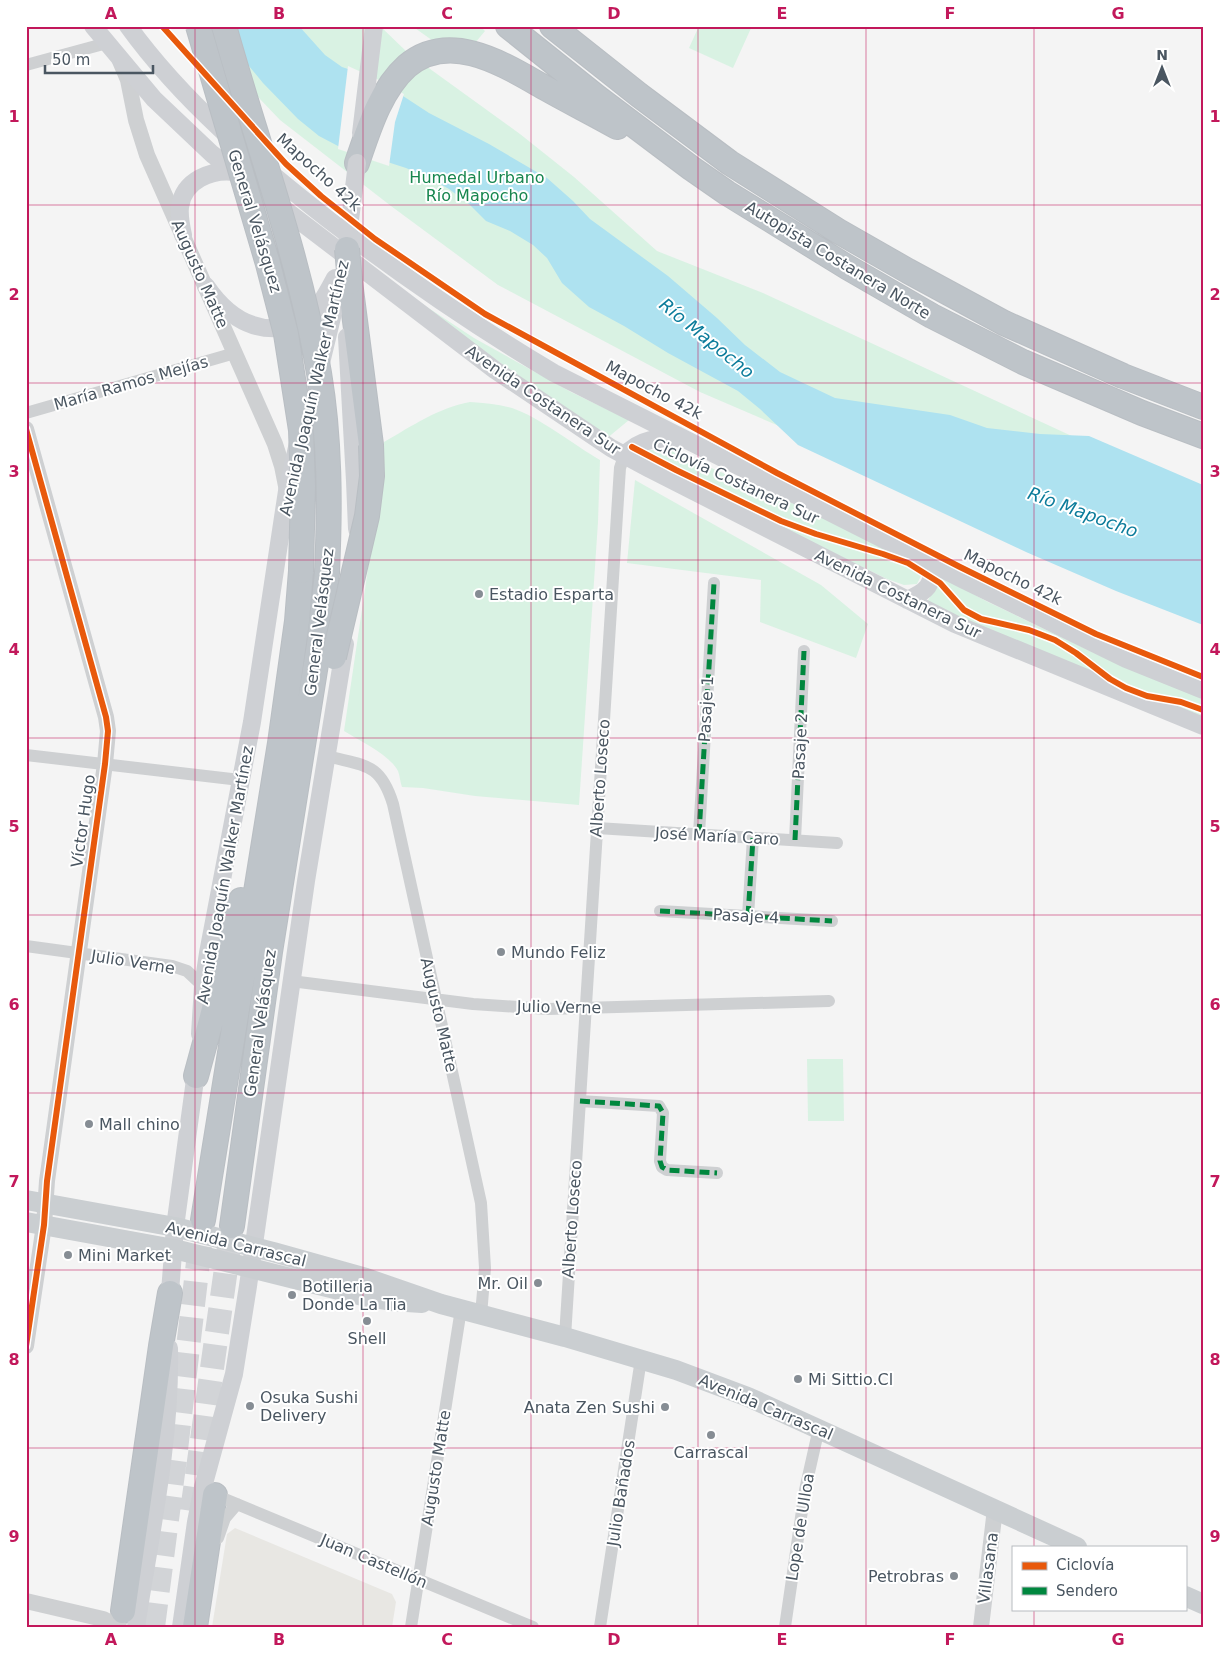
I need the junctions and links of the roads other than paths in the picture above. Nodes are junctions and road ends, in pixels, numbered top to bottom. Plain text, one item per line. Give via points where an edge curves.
1 (93, 26) edge
2 (128, 26) edge
3 (198, 26) edge
4 (224, 26) edge
5 (374, 26) edge
6 (508, 26) edge
7 (552, 26) edge
8 (570, 26) edge
9 (112, 50) junction
10 (26, 66) edge
11 (639, 95) junction
12 (357, 164) junction
13 (691, 168) junction
14 (235, 172) junction
15 (183, 235) junction
16 (347, 249) joint
17 (344, 278) junction
18 (206, 286) junction
19 (235, 353) junction
20 (1203, 407) edge
21 (26, 413) edge
22 (26, 429) edge
23 (1203, 436) edge
24 (684, 438) junction
25 (624, 456) junction
26 (286, 491) junction
27 (930, 562) junction
28 (714, 583) dead end
29 (907, 600) junction
30 (804, 651) dead end
31 (1203, 690) edge
32 (1203, 726) edge
33 (280, 743) junction
34 (26, 755) edge
35 (327, 756) junction
36 (105, 764) junction
37 (240, 780) junction
38 (293, 802) junction
39 (597, 828) junction
40 (699, 834) junction
41 (753, 838) junction
42 (795, 840) junction
43 (837, 843) dead end
44 (660, 911) dead end
45 (748, 916) junction
46 (832, 921) dead end
47 (26, 946) edge
48 (80, 954) junction
49 (291, 981) junction
50 (203, 986) junction
51 (435, 1000) junction
52 (829, 1001) dead end
53 (585, 1008) junction
54 (196, 1076) junction
55 (580, 1101) junction
56 (717, 1173) dead end
57 (36, 1202) edge
58 (203, 1220) tunnel mouth
59 (35, 1224) edge
60 (232, 1226) tunnel mouth
61 (175, 1227) junction
62 (253, 1247) junction
63 (174, 1250) junction
64 (250, 1268) junction
65 (170, 1293) joint
66 (441, 1304) junction
67 (461, 1309) junction
68 (481, 1315) junction
69 (565, 1337) junction
70 (26, 1346) edge
71 (641, 1359) junction
72 (234, 1374) junction
73 (819, 1428) junction
74 (215, 1495) junction
75 (237, 1504) junction
76 (995, 1509) junction
77 (1075, 1546) edge
78 (418, 1579) junction
79 (1186, 1596) edge
80 (26, 1601) edge
81 (1203, 1604) edge
82 (126, 1621) edge
83 (181, 1627) edge
84 (195, 1627) edge
85 (206, 1627) edge
86 (411, 1627) edge
87 (533, 1627) edge
88 (600, 1627) edge
89 (785, 1627) edge
90 (981, 1627) edge

1 - 9 main road, Avenida Costanera Sur
2 - 24 main road, Avenida Costanera Sur via 181,90 246,153 388,266 538,364
3 - 33 highway, General Velásquez, bridge via 278,301 301,430 301,571
4 - 38 highway, General Velásquez, bridge via 291,252 316,355 324,405 329,527 327,573 319,645
5 - 12 main road, Avenida Joaquín Walker Martínez
6 - 13 highway, Autopista Costanera Norte
7 - 11 highway, Autopista Costanera Norte
8 - 11 highway
9 - 10 street
9 - 14 main road, Avenida Costanera Sur via 170,115
9 - 15 street, Augusto Matte via 128,80 142,142
11 - 20 highway, Autopista Costanera Norte via 730,163 908,271 1038,339
12 - 13 highway via 381,103 406,67 432,53 455,50 495,61
12 - 16 main road, Avenida Joaquín Walker Martínez, bridge
13 - 23 highway, Autopista Costanera Norte via 831,257 962,332 1023,362
14 - 15 main road via 212,172 188,188 180,207
14 - 25 main road, Avenida Costanera Sur via 495,370
15 - 18 street, Augusto Matte
16 - 17 highway, bridge
17 - 18 main road via 306,319 276,328 254,325 235,316
17 - 26 main road, Avenida Joaquín Walker Martínez
17 - 35 main road, Avenida Joaquín Walker Martínez via 356,542 350,613
17 - 38 highway, bridge via 371,445 372,476 367,516 334,657
18 - 19 street, Augusto Matte
19 - 21 street, María Ramos Mejías
19 - 26 street, Augusto Matte via 275,444
22 - 36 street, Víctor Hugo via 106,717
24 - 25 main road via 653,439 632,447
24 - 27 main road, Avenida Costanera Sur
25 - 29 main road, Avenida Costanera Sur
25 - 39 street, Alberto Loseco via 620,468
26 - 37 main road, Avenida Joaquín Walker Martínez via 259,678
27 - 29 main road via 932,576 928,587
27 - 31 main road, Avenida Costanera Sur via 1117,654
28 - 40 street, Pasaje 1
29 - 32 main road, Avenida Costanera Sur via 989,639
30 - 42 street, Pasaje 2
33 - 54 highway
33 - 58 highway, General Velásquez
34 - 36 street
35 - 49 main road, Avenida Joaquín Walker Martínez
35 - 51 street, Augusto Matte via 375,770 390,795
36 - 37 street
36 - 48 street, Víctor Hugo
37 - 50 main road, Avenida Joaquín Walker Martínez
38 - 60 highway, General Velásquez
39 - 40 street, José María Caro
39 - 53 street, Alberto Loseco
40 - 41 street, José María Caro
41 - 42 street, José María Caro
41 - 45 street
42 - 43 street, José María Caro
44 - 45 street, Pasaje 4
45 - 46 street, Pasaje 4
47 - 48 street, Julio Verne
48 - 50 street, Julio Verne via 172,966 193,975
48 - 57 street, Víctor Hugo
49 - 51 street, Julio Verne
49 - 62 main road, Avenida Joaquín Walker Martínez
50 - 54 main road, Avenida Joaquín Walker Martínez
51 - 53 street, Julio Verne via 511,1007
51 - 68 street, Augusto Matte via 481,1203 485,1268
52 - 53 street, Julio Verne
53 - 55 street, Alberto Loseco
54 - 61 main road, Avenida Joaquín Walker Martínez
55 - 56 street via 659,1106 663,1113 662,1167
55 - 69 street, Alberto Loseco
57 - 59 street, Víctor Hugo
57 - 61 main road, Avenida Carrascal
59 - 63 main road, Avenida Carrascal
59 - 70 street, Víctor Hugo
61 - 62 main road, Avenida Carrascal
61 - 63 main road, Avenida Joaquín Walker Martínez
62 - 64 main road, Avenida Joaquín Walker Martínez
62 - 66 main road, Avenida Carrascal via 366,1278
63 - 64 main road, Avenida Carrascal
63 - 65 main road, Avenida Joaquín Walker Martínez
64 - 66 main road, Avenida Carrascal via 391,1302
64 - 72 main road, Avenida Joaquín Walker Martínez
65 - 82 highway
66 - 67 main road, Avenida Carrascal
67 - 68 main road, Avenida Carrascal
67 - 78 street, Augusto Matte
68 - 69 main road, Avenida Carrascal
69 - 71 main road, Avenida Carrascal
71 - 73 main road, Avenida Carrascal via 733,1391
71 - 88 street, Julio Bañados
72 - 74 main road
72 - 83 main road, Avenida Joaquín Walker Martínez via 201,1493
73 - 76 main road, Avenida Carrascal
73 - 89 street, Lope de Ulloa via 805,1490
74 - 75 street, Juan Castellón
74 - 84 highway
75 - 78 street, Juan Castellón
75 - 85 street via 225,1518 220,1531
76 - 77 main road, Avenida Carrascal
76 - 90 street, Villasana
78 - 86 street, Augusto Matte
78 - 87 street, Juan Castellón
79 - 81 main road
80 - 82 street via 106,1620

